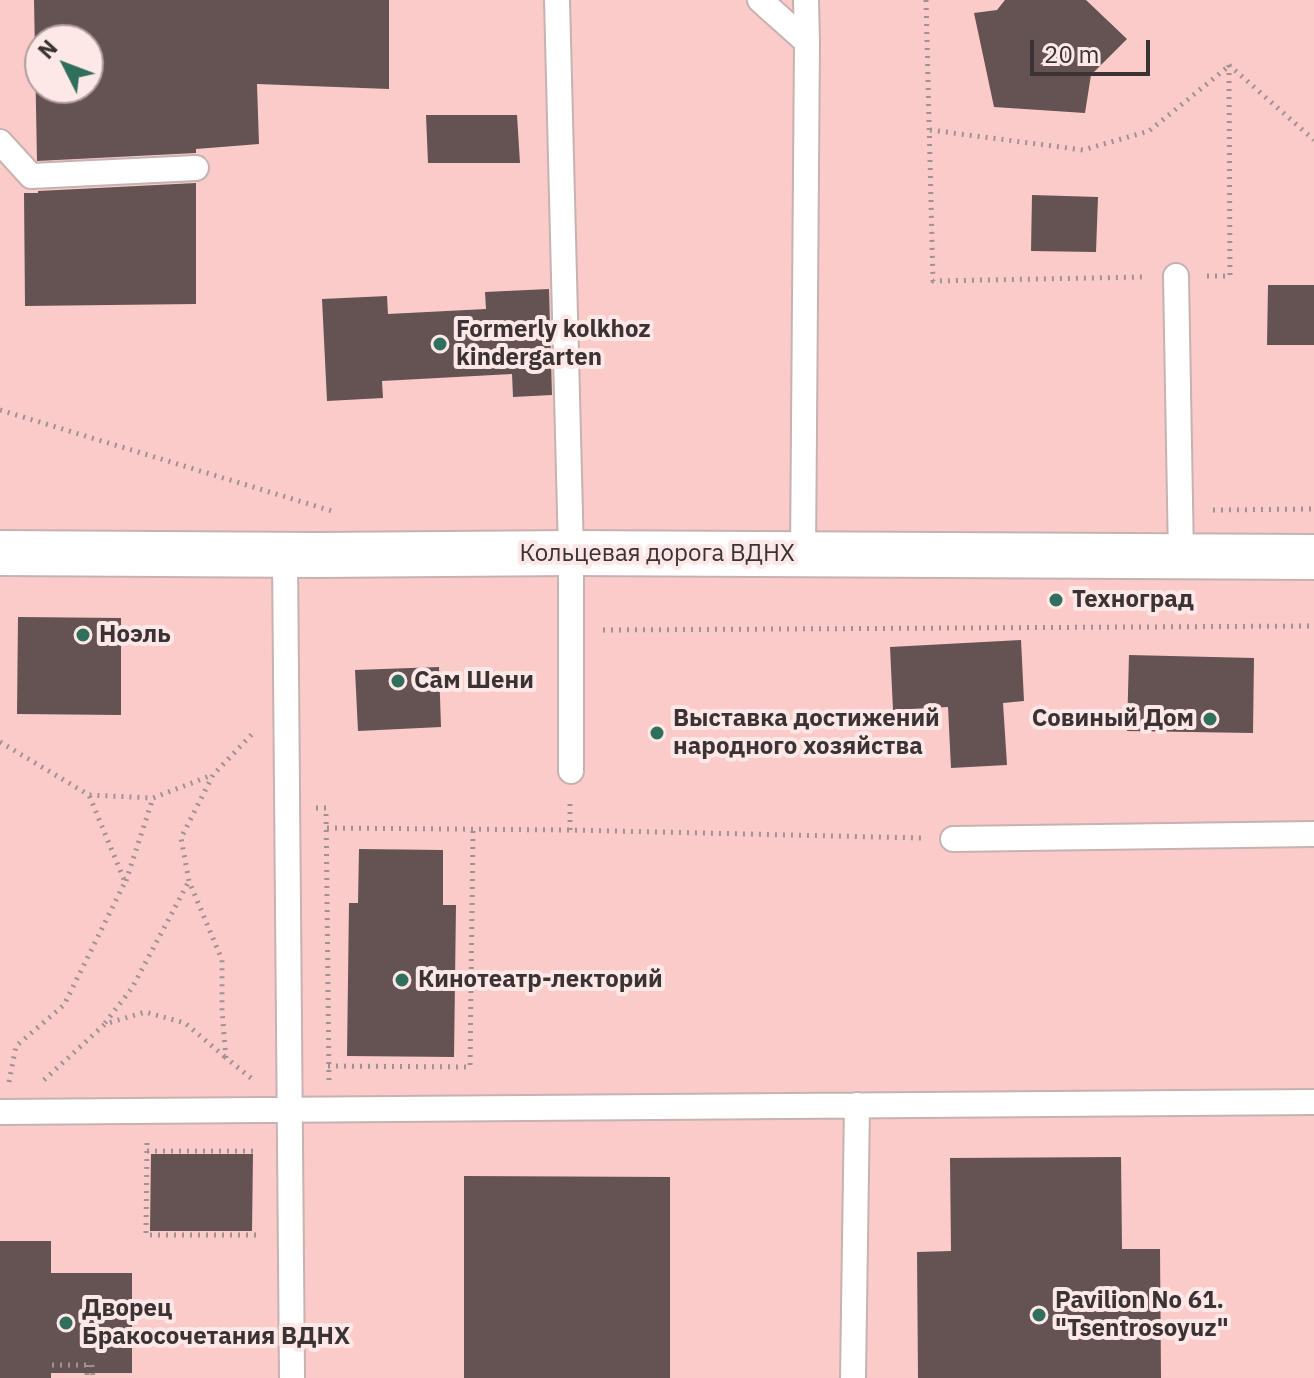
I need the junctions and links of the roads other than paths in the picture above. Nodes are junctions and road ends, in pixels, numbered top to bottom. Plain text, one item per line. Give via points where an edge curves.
1 (557, 0) edge
2 (760, 0) edge
3 (806, 0) edge
4 (807, 42) junction
5 (0, 142) edge
6 (196, 168) dead end
7 (1176, 276) road end
8 (0, 553) edge
9 (571, 553) junction
10 (285, 555) junction
11 (803, 555) junction
12 (1181, 557) junction
13 (1314, 557) edge
14 (571, 771) dead end
15 (1314, 834) edge
16 (953, 839) road end
17 (1314, 1102) edge
18 (857, 1105) junction
19 (289, 1109) junction
20 (6, 1112) edge
21 (292, 1378) edge
22 (853, 1378) edge

1 - 9 lane
2 - 4 lane
3 - 4 lane
4 - 11 lane
5 - 6 lane via 31,176
7 - 12 lane
8 - 10 street, Кольцевая дорога ВДНХ
9 - 10 street, Кольцевая дорога ВДНХ
9 - 11 street, Кольцевая дорога ВДНХ
9 - 14 lane
10 - 19 lane
11 - 12 street, Кольцевая дорога ВДНХ
12 - 13 street, Кольцевая дорога ВДНХ
15 - 16 lane
17 - 18 lane
18 - 19 lane
18 - 22 lane
19 - 20 lane
19 - 21 lane

